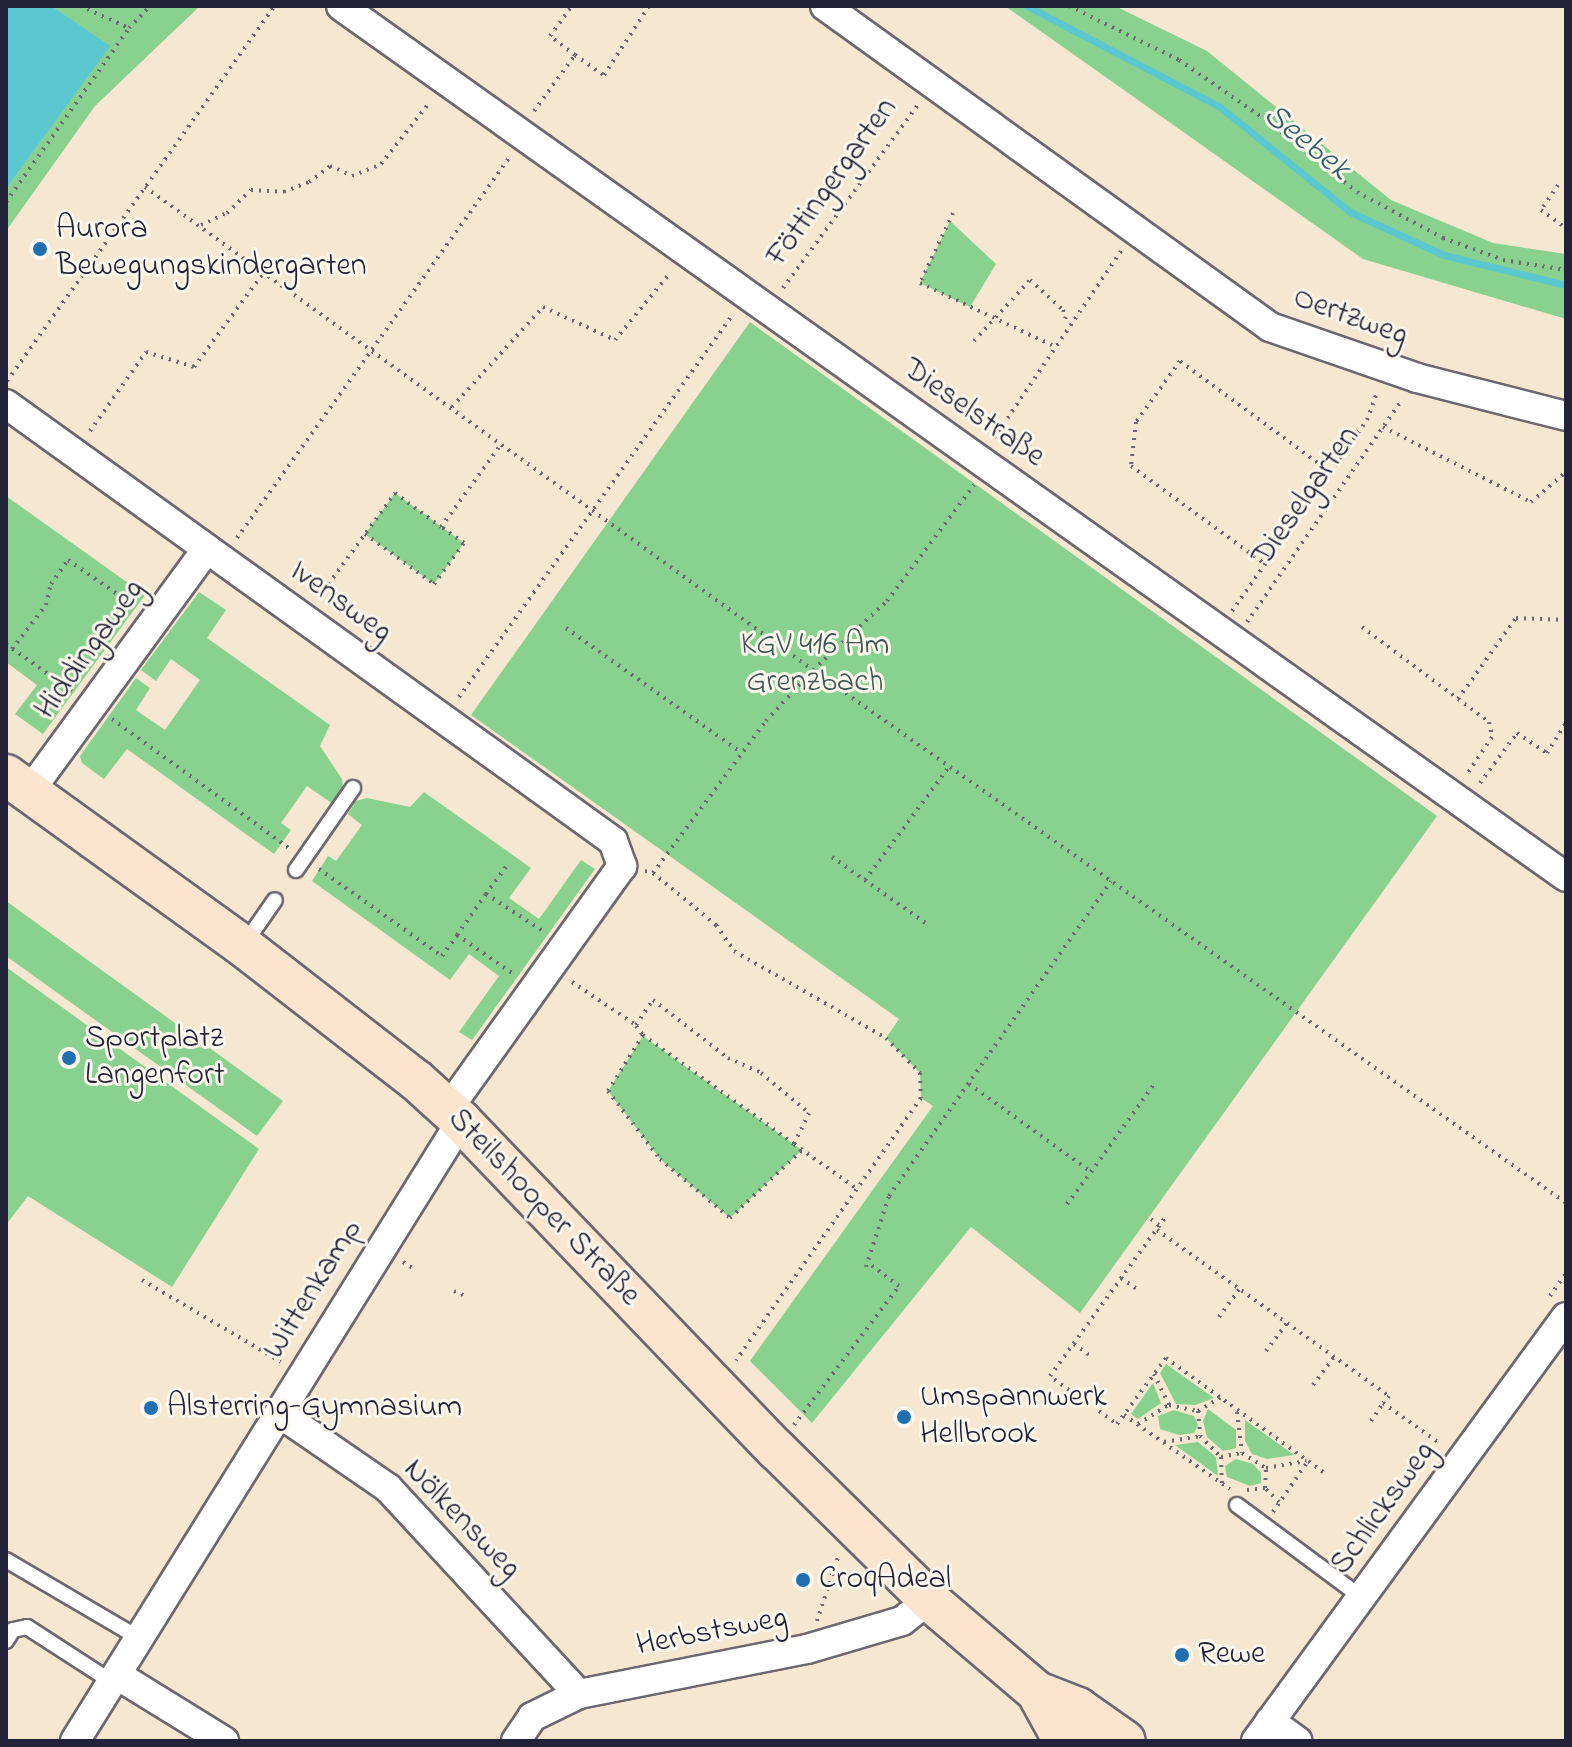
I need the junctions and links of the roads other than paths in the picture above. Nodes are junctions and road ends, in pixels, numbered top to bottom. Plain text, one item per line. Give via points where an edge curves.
1 (341, 6) edge
2 (825, 6) edge
3 (6, 404) edge
4 (1566, 416) edge
5 (214, 554) junction
6 (18, 784) edge
7 (353, 788) dead end
8 (622, 866) joint
9 (296, 870) dead end
10 (1566, 877) edge
11 (275, 900) dead end
12 (243, 946) junction
13 (454, 1115) junction
14 (1557, 1307) edge
15 (279, 1413) junction
16 (1237, 1505) dead end
17 (6, 1560) edge
18 (1361, 1597) junction
19 (929, 1600) junction
20 (139, 1638) junction
21 (6, 1641) edge
22 (114, 1678) junction
23 (1037, 1692) junction
24 (579, 1694) junction
25 (1263, 1731) edge
26 (75, 1741) edge
27 (224, 1741) edge
28 (516, 1741) edge
29 (1071, 1741) edge
30 (1125, 1741) edge
31 (1298, 1741) edge

1 - 10 street, Dieselstraße
2 - 4 street, Oertzweg via 1270,327 1417,378
3 - 5 street, Ivensweg
5 - 6 street, Hiddingaweg via 155,620 93,705
5 - 8 street, Ivensweg via 613,841
6 - 12 street, Steilshooper Straße
7 - 9 lane
8 - 13 street, Wittenkamp
11 - 12 lane
12 - 13 street, Steilshooper Straße
13 - 15 street, Wittenkamp
13 - 19 street, Steilshooper Straße
14 - 18 street, Schlicksweg
15 - 20 street, Wittenkamp
15 - 24 street, Nölkensweg via 388,1488
16 - 18 lane
17 - 20 lane
18 - 25 street, Schlicksweg
19 - 23 street, Steilshooper Straße
19 - 24 street, Herbstsweg via 902,1621 807,1649
20 - 22 street, Wittenkamp
21 - 22 lane via 13,1630 27,1627
22 - 26 street, Wittenkamp
22 - 27 street
23 - 29 street, Steilshooper Straße via 1059,1732
23 - 30 street, Steilshooper Straße via 1078,1708
24 - 28 street, Herbstsweg via 532,1717
25 - 31 street

